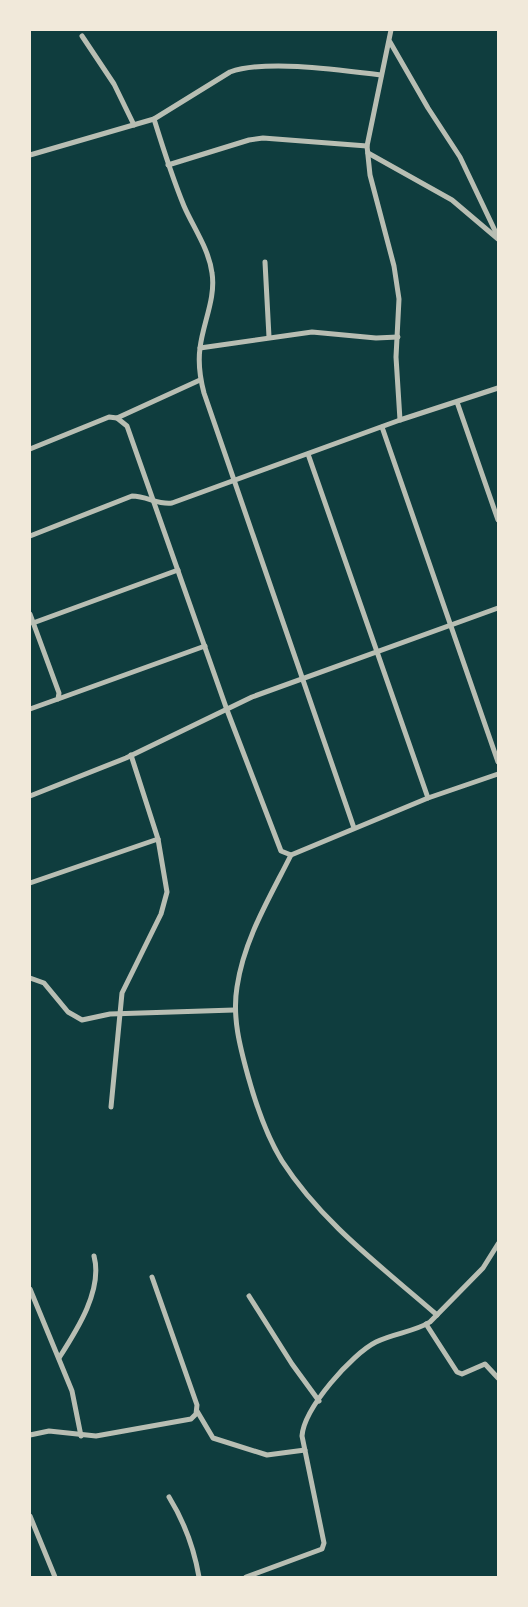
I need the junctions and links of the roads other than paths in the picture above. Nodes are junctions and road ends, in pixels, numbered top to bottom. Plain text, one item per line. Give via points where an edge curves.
1 (391, 30) edge
2 (82, 36) dead end
3 (390, 42) junction
4 (381, 75) junction
5 (154, 119) junction
6 (134, 125) junction
7 (368, 146) junction
8 (368, 153) junction
9 (30, 155) edge
10 (168, 165) junction
11 (498, 238) edge
12 (265, 262) dead end
13 (269, 337) junction
14 (398, 338) junction
15 (200, 348) junction
16 (200, 380) junction
17 (498, 388) edge
18 (457, 402) junction
19 (117, 418) junction
20 (400, 420) junction
21 (382, 427) junction
22 (30, 449) edge
23 (308, 454) junction
24 (232, 480) junction
25 (154, 501) junction
26 (498, 520) edge
27 (30, 536) edge
28 (178, 570) junction
29 (498, 608) edge
30 (30, 614) edge
31 (33, 622) junction
32 (449, 626) junction
33 (205, 646) junction
34 (375, 652) junction
35 (304, 678) junction
36 (58, 699) junction
37 (30, 709) edge
38 (227, 710) junction
39 (131, 755) junction
40 (498, 762) edge
41 (498, 774) edge
42 (30, 796) edge
43 (428, 798) junction
44 (354, 828) junction
45 (158, 839) junction
46 (291, 855) junction
47 (30, 883) edge
48 (30, 978) edge
49 (234, 1010) junction
50 (120, 1015) junction
51 (111, 1107) dead end
52 (498, 1244) edge
53 (94, 1256) dead end
54 (152, 1277) dead end
55 (30, 1289) edge
56 (249, 1296) dead end
57 (437, 1315) junction
58 (426, 1324) junction
59 (59, 1358) junction
60 (498, 1378) edge
61 (319, 1401) junction
62 (197, 1410) junction
63 (30, 1435) edge
64 (81, 1436) junction
65 (305, 1450) junction
66 (169, 1497) dead end
67 (30, 1516) edge
68 (255, 1575) edge
69 (55, 1577) edge
70 (199, 1577) edge
71 (246, 1577) edge

1 - 3 street
2 - 6 street via 114,84
3 - 4 street
3 - 11 street via 460,157
4 - 5 street via 340,70 243,67
4 - 7 street
5 - 6 street
5 - 10 street
6 - 9 street
7 - 8 street
7 - 10 street via 263,138
8 - 11 street via 452,200
8 - 14 street via 370,175 394,266 399,299
10 - 15 street via 212,272 213,290
12 - 13 street
13 - 14 street via 312,332
13 - 15 street
14 - 20 street
15 - 16 street
16 - 19 street
16 - 24 street
17 - 18 street
18 - 20 street
18 - 26 street
19 - 22 street via 110,417
19 - 25 street via 127,426
20 - 21 street
21 - 23 street
21 - 32 street
23 - 24 street
23 - 34 street
24 - 25 street via 172,503
24 - 35 street
25 - 27 street via 132,496
25 - 28 street
28 - 31 street
28 - 33 street
29 - 32 street
30 - 31 street
31 - 36 street via 58,688
32 - 34 street
32 - 40 street
33 - 36 street
33 - 38 street
34 - 35 street
34 - 43 street
35 - 38 street
35 - 44 street
36 - 37 street
38 - 39 street
38 - 46 street via 281,852
39 - 42 street
39 - 45 street
41 - 43 street
43 - 44 street
44 - 46 street
45 - 47 street
45 - 50 street via 167,892 161,914 122,993
46 - 49 street via 246,949
48 - 50 street via 44,983 75,1018
49 - 50 street
49 - 57 street via 252,1090 265,1128 281,1160 341,1232
50 - 51 street
52 - 57 street via 483,1268
53 - 59 street via 98,1270 96,1283 74,1335
54 - 62 street
55 - 59 street
56 - 61 street
57 - 58 street
58 - 60 street via 456,1372 462,1374 485,1364
58 - 61 street via 378,1340 363,1349
59 - 64 street via 72,1392
61 - 65 street via 303,1428
62 - 64 street via 191,1419
62 - 65 street via 214,1438 267,1455
63 - 64 street via 49,1431
65 - 68 street via 324,1543 322,1549
66 - 70 street via 192,1542
67 - 69 street
68 - 71 street

